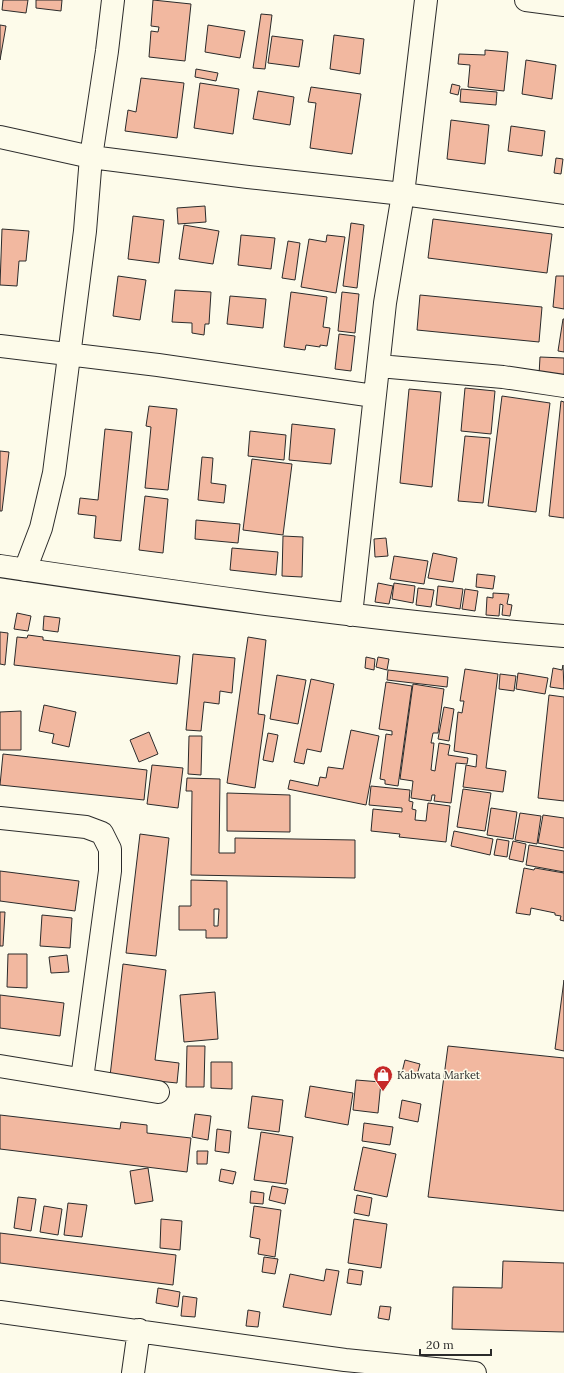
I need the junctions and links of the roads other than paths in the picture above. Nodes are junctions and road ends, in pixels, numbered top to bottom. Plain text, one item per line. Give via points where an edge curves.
1 (113, 0) edge
2 (426, 0) edge
3 (526, 0) edge
4 (564, 5) edge
5 (0, 137) edge
6 (91, 157) junction
7 (403, 194) junction
8 (564, 216) edge
9 (0, 346) edge
10 (69, 356) junction
11 (379, 366) junction
12 (564, 386) edge
13 (374, 396) junction
14 (0, 566) edge
15 (25, 570) junction
16 (351, 615) junction
17 (564, 636) edge
18 (0, 818) edge
19 (0, 1066) edge
20 (82, 1079) junction
21 (158, 1092) dead end
22 (0, 1312) edge
23 (139, 1330) junction
24 (345, 1367) edge
25 (134, 1373) edge
26 (475, 1373) edge

1 - 6 street
2 - 7 street
3 - 4 street
5 - 6 street
6 - 7 street
6 - 10 street via 85,232
7 - 8 street
7 - 11 street via 385,303
9 - 10 street
10 - 13 street via 158,365
10 - 15 street via 54,473 41,528
11 - 12 street via 503,377
11 - 13 street
13 - 16 street
14 - 15 street
15 - 16 street
16 - 17 street
18 - 20 street via 86,827 102,832 110,849 110,871
19 - 20 street
20 - 21 street
22 - 23 street
23 - 24 street
23 - 25 street
24 - 26 street

